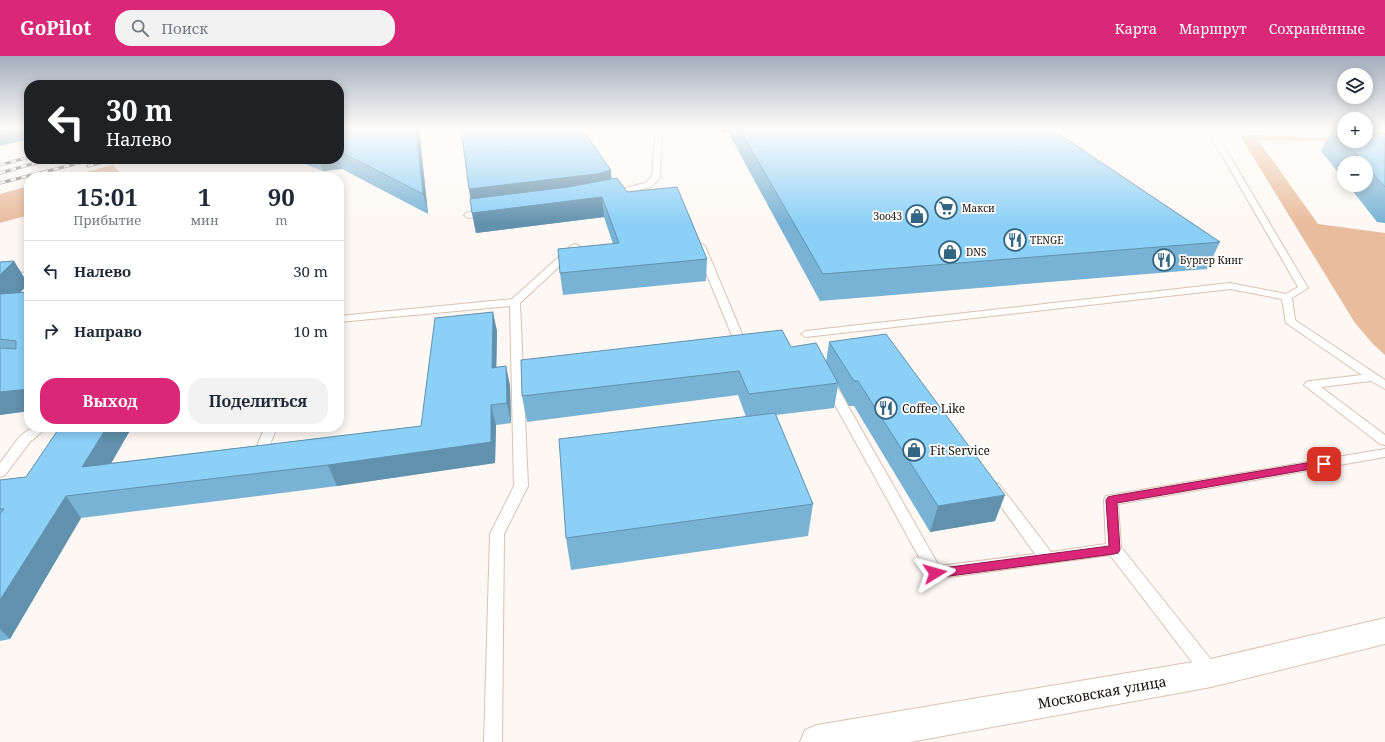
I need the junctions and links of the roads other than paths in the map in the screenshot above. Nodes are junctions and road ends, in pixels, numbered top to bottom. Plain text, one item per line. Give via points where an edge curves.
1 (657, 160) edge
2 (1228, 160) edge
3 (604, 196) edge
4 (498, 211) edge
5 (468, 215) dead end
6 (698, 241) edge
7 (575, 246) edge
8 (24, 276) edge
9 (0, 278) edge
10 (1287, 297) junction
11 (516, 302) junction
12 (344, 319) edge
13 (873, 326) junction
14 (806, 334) dead end
15 (883, 339) edge
16 (716, 344) edge
17 (820, 368) edge
18 (1373, 377) junction
19 (1385, 385) edge
20 (34, 432) edge
21 (269, 432) edge
22 (1385, 441) edge
23 (264, 444) edge
24 (1385, 453) edge
25 (0, 472) edge
26 (986, 476) edge
27 (1114, 550) junction
28 (1047, 558) junction
29 (1385, 631) edge
30 (1212, 673) junction
31 (877, 737) edge
32 (493, 742) edge
33 (817, 742) edge

1 - 3 lane via 655,181 640,188
2 - 10 lane via 1304,288
4 - 5 lane
6 - 16 lane via 740,341
7 - 11 lane
8 - 9 lane
10 - 13 lane via 1230,286
10 - 18 lane via 1290,321
11 - 12 lane
11 - 32 lane via 521,365 520,486 497,534
13 - 14 lane
13 - 15 lane
17 - 28 lane via 935,573
18 - 19 lane
18 - 22 lane via 1310,385
20 - 25 lane via 25,439
21 - 23 lane
24 - 27 lane via 1112,500
26 - 28 lane
27 - 28 lane
27 - 30 lane
29 - 30 main road, Московская улица
30 - 31 main road, Московская улица
31 - 33 main road, Московская улица

